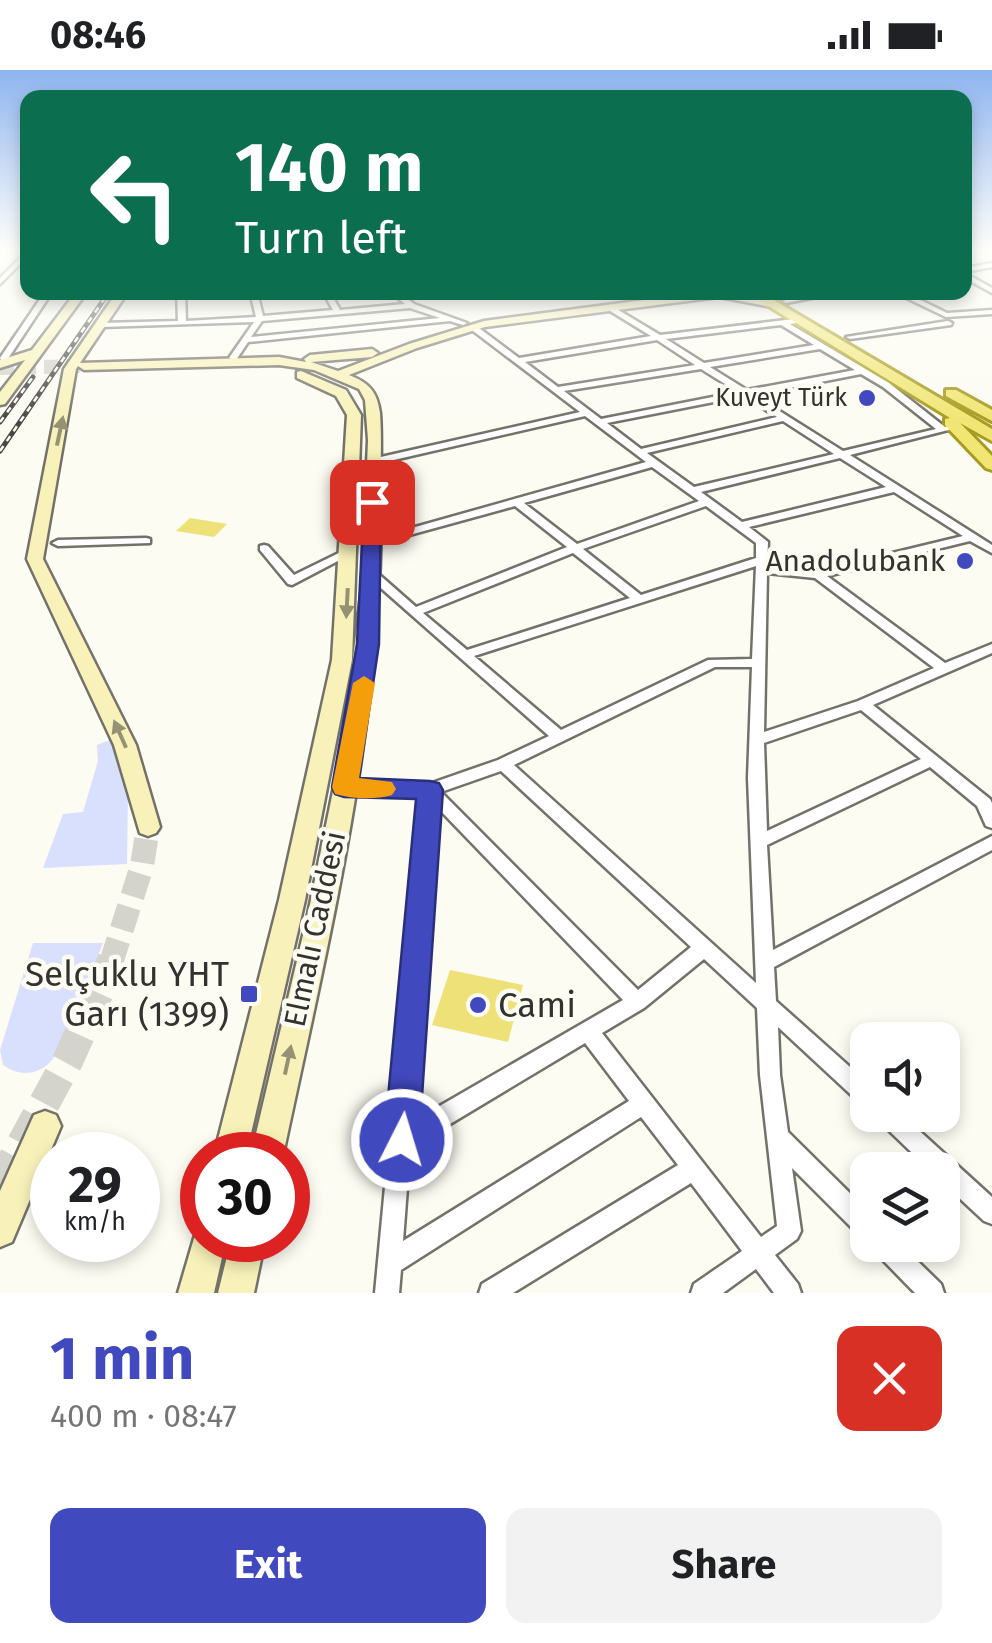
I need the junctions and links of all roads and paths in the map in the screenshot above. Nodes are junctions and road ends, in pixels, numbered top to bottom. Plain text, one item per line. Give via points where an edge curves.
1 (40, 307) edge
2 (70, 307) edge
3 (113, 307) edge
4 (181, 307) edge
5 (257, 307) edge
6 (335, 307) edge
7 (399, 307) edge
8 (415, 307) edge
9 (581, 307) edge
10 (610, 307) joint
11 (784, 307) edge
12 (790, 307) edge
13 (929, 307) edge
14 (338, 312) junction
15 (992, 312) edge
16 (260, 319) junction
17 (800, 320) junction
18 (782, 322) junction
19 (182, 323) junction
20 (462, 323) junction
21 (948, 323) dead end
22 (101, 325) junction
23 (850, 337) junction
24 (656, 338) junction
25 (246, 340) junction
26 (822, 346) junction
27 (36, 352) junction
28 (372, 353) junction
29 (386, 356) junction
30 (233, 358) junction
31 (279, 361) junction
32 (518, 361) junction
33 (697, 365) junction
34 (3, 366) edge
35 (78, 369) junction
36 (861, 370) junction
37 (316, 378) junction
38 (911, 386) junction
39 (556, 390) junction
40 (741, 393) junction
41 (357, 394) junction
42 (0, 401) edge
43 (587, 413) junction
44 (992, 416) edge
45 (781, 419) junction
46 (599, 422) junction
47 (948, 428) junction
48 (992, 436) edge
49 (837, 454) junction
50 (647, 458) junction
51 (372, 462) junction
52 (992, 465) edge
53 (892, 489) junction
54 (699, 496) junction
55 (518, 503) junction
56 (740, 526) junction
57 (970, 538) junction
58 (146, 542) dead end
59 (372, 542) junction
60 (58, 543) dead end
61 (578, 547) junction
62 (264, 548) dead end
63 (992, 550) edge
64 (349, 552) junction
65 (761, 564) junction
66 (371, 574) junction
67 (818, 575) junction
68 (639, 599) junction
69 (416, 611) junction
70 (992, 648) edge
71 (465, 654) junction
72 (759, 662) junction
73 (941, 667) junction
74 (863, 704) junction
75 (558, 737) junction
76 (757, 740) junction
77 (932, 760) junction
78 (503, 764) junction
79 (344, 787) junction
80 (430, 790) junction
81 (992, 822) edge
82 (148, 826) tunnel mouth
83 (759, 842) junction
84 (992, 842) edge
85 (705, 947) junction
86 (765, 963) junction
87 (637, 1002) junction
88 (766, 1003) junction
89 (588, 1030) junction
90 (850, 1080) edge
91 (644, 1103) junction
92 (46, 1126) dead end
93 (236, 1132) edge
94 (272, 1132) edge
95 (904, 1132) edge
96 (402, 1140) junction
97 (779, 1140) junction
98 (694, 1168) junction
99 (850, 1210) edge
100 (992, 1214) edge
101 (0, 1230) edge
102 (758, 1253) junction
103 (204, 1262) edge
104 (243, 1262) edge
105 (901, 1262) edge
106 (390, 1263) junction
107 (196, 1293) edge
108 (236, 1293) edge
109 (386, 1293) edge
110 (491, 1293) edge
111 (703, 1293) edge
112 (789, 1293) edge
113 (932, 1293) edge

1 - 34 street
2 - 27 main road
3 - 22 main road
4 - 19 street
5 - 16 street
6 - 14 street
7 - 14 street
8 - 20 street
9 - 20 main road
10 - 20 main road
10 - 24 street
11 - 17 main road
12 - 23 main road
13 - 15 street via 946,315
14 - 16 street
16 - 19 street
16 - 25 street
17 - 18 street
17 - 38 main road
18 - 24 street
18 - 26 street
19 - 22 street
20 - 25 street
20 - 28 main road
20 - 29 main road
20 - 32 street
21 - 23 street
22 - 35 main road
23 - 44 main road
24 - 32 street
24 - 33 street
25 - 30 street
26 - 33 street
26 - 36 street
27 - 34 main road
27 - 34 main road
28 - 31 main road
28 - 37 main road
29 - 37 main road
29 - 41 main road
30 - 31 main road
30 - 35 main road via 100,362
31 - 35 main road
31 - 37 main road
32 - 39 street
33 - 39 street
33 - 40 street
34 - 42 main road
35 - 37 main road
82 -> 35 main road via 125,745 35,558
36 - 40 street
36 - 47 street
37 - 41 main road
38 - 47 main road
38 - 48 main road
39 - 43 street
40 - 45 street
40 - 46 street
41 - 51 main road, Elmalı Caddesi via 374,406
41 - 64 main road, Elmalı Caddesi
43 - 46 street
43 - 51 street
45 - 49 street
45 - 50 street
46 - 50 street
47 - 49 street
47 - 52 main road
49 - 53 street
49 - 54 street
50 - 54 street
50 - 55 street
51 - 59 main road, Elmalı Caddesi
53 - 56 street
53 - 57 street
54 - 56 street
54 - 61 street
55 - 59 street
55 - 61 street
56 - 65 street via 762,542
57 - 63 street
57 - 67 street
58 - 60 street
59 - 66 main road, Elmalı Caddesi
61 - 68 street
61 - 69 street
62 - 64 street via 292,580
64 -> 93 main road, Elmalı Caddesi via 342,660
65 - 67 street
65 - 68 street
65 - 72 street
66 - 69 street
66 - 79 main road, Elmalı Caddesi via 364,682
67 - 73 street
68 - 71 street
69 - 71 street
70 - 73 street
71 - 75 street
72 - 75 street via 713,663
72 - 76 street
73 - 74 street
74 - 76 street
74 - 77 street
75 - 78 street
76 - 83 street
77 - 81 street via 984,803
77 - 83 street
78 - 80 street
78 - 85 street
79 - 80 street
94 -> 79 main road, Elmalı Caddesi
80 - 87 street
80 - 96 street
83 - 86 street
84 - 86 street
85 - 87 street
85 - 88 street
86 - 88 street
87 - 89 street
88 - 90 street
88 - 97 street
89 - 91 street
89 - 96 street
91 - 98 street
91 - 106 street
92 - 101 main road
95 - 100 street
96 - 106 street
97 - 99 street
97 - 102 street via 789,1230
98 - 102 street
98 - 110 street
102 - 111 street
102 - 112 street
103 - 107 main road
104 - 108 main road
105 - 113 street
106 - 109 street

